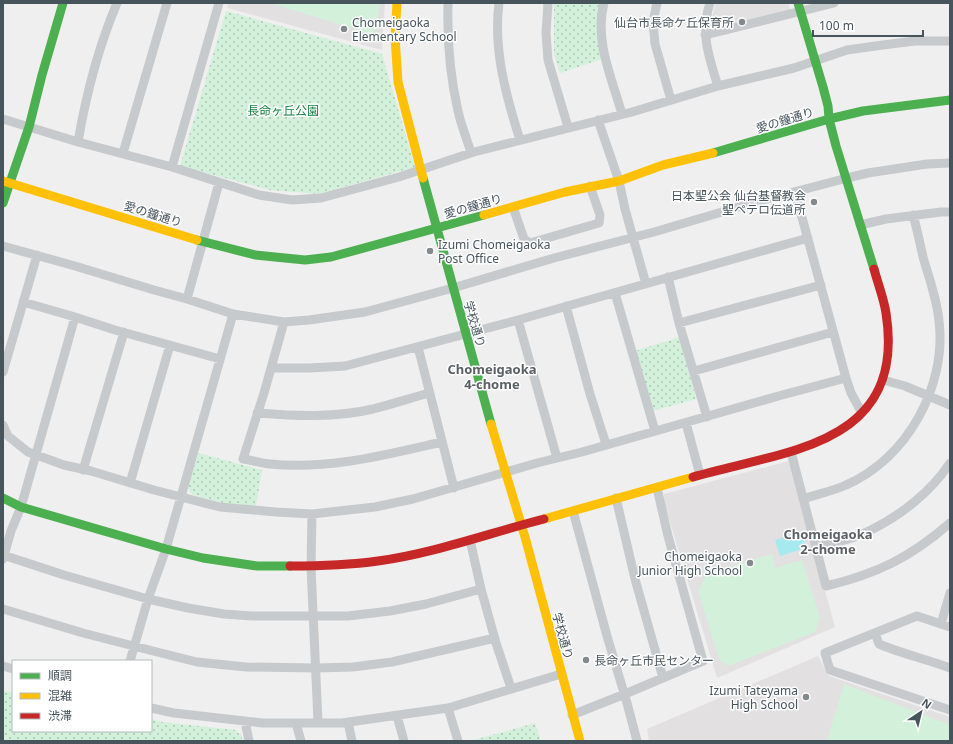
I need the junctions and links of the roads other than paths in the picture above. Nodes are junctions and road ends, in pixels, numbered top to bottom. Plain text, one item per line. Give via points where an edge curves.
1 (63, 3) edge
2 (117, 3) edge
3 (167, 3) edge
4 (219, 3) edge
5 (397, 3) edge
6 (448, 3) edge
7 (499, 3) edge
8 (548, 3) edge
9 (604, 3) edge
10 (657, 3) edge
11 (710, 3) edge
12 (834, 3) edge
13 (800, 7) edge
14 (705, 35) junction
15 (950, 40) edge
16 (814, 62) junction
17 (718, 86) junction
18 (671, 100) junction
19 (950, 100) edge
20 (622, 114) junction
21 (3, 118) edge
22 (829, 119) junction
23 (598, 120) junction
24 (28, 127) junction
25 (568, 127) junction
26 (520, 140) junction
27 (78, 142) junction
28 (123, 153) junction
29 (471, 153) junction
30 (950, 163) edge
31 (172, 167) junction
32 (421, 170) junction
33 (845, 178) junction
34 (619, 181) junction
35 (6, 183) edge
36 (219, 183) junction
37 (590, 186) junction
38 (795, 192) junction
39 (3, 203) edge
40 (514, 207) junction
41 (950, 212) edge
42 (913, 215) junction
43 (860, 225) junction
44 (436, 229) junction
45 (633, 238) junction
46 (808, 238) junction
47 (204, 242) junction
48 (3, 246) edge
49 (36, 255) junction
50 (668, 277) junction
51 (646, 284) junction
52 (821, 286) junction
53 (453, 288) junction
54 (615, 292) junction
55 (187, 299) junction
56 (23, 302) junction
57 (566, 306) junction
58 (233, 314) junction
59 (75, 317) junction
60 (518, 320) junction
61 (284, 322) junction
62 (679, 323) junction
63 (124, 332) junction
64 (833, 332) junction
65 (466, 334) junction
66 (170, 345) junction
67 (418, 347) junction
68 (220, 359) junction
69 (271, 368) junction
70 (694, 371) junction
71 (3, 372) edge
72 (846, 378) junction
73 (883, 380) junction
74 (429, 393) junction
75 (928, 397) junction
76 (950, 405) edge
77 (257, 413) junction
78 (862, 413) junction
79 (706, 417) junction
80 (686, 423) junction
81 (3, 425) edge
82 (655, 430) junction
83 (442, 442) junction
84 (606, 444) junction
85 (791, 452) junction
86 (35, 456) junction
87 (557, 458) junction
88 (950, 463) edge
89 (83, 470) junction
90 (505, 472) junction
91 (700, 475) junction
92 (130, 483) junction
93 (454, 488) junction
94 (657, 488) junction
95 (180, 497) junction
96 (3, 498) edge
97 (616, 498) junction
98 (803, 499) junction
99 (21, 507) junction
100 (574, 511) junction
101 (312, 514) junction
102 (950, 522) edge
103 (521, 524) junction
104 (470, 540) junction
105 (816, 548) junction
106 (166, 550) junction
107 (3, 556) edge
108 (311, 567) junction
109 (481, 590) junction
110 (950, 593) edge
111 (148, 599) junction
112 (3, 609) edge
113 (313, 616) junction
114 (946, 625) edge
115 (875, 633) junction
116 (495, 638) junction
117 (135, 647) junction
118 (130, 660) edge
119 (316, 668) junction
120 (950, 668) edge
121 (561, 674) junction
122 (663, 678) junction
123 (511, 688) junction
124 (625, 694) junction
125 (152, 708) edge
126 (448, 708) junction
127 (950, 710) edge
128 (572, 715) junction
129 (397, 716) junction
130 (244, 722) junction
131 (318, 722) junction
132 (348, 722) junction
133 (296, 724) junction
134 (249, 741) edge
135 (301, 741) edge
136 (352, 741) edge
137 (404, 741) edge
138 (458, 741) edge
139 (580, 741) edge
140 (637, 741) edge

1 - 24 street
2 - 27 street via 109,21 86,99
3 - 28 street
4 - 31 street
5 - 32 street, 学校通り via 395,37 398,82
6 - 29 street via 451,68 458,112
7 - 26 street via 497,34 506,97
8 - 25 street via 548,60
9 - 20 street via 601,34 605,58
10 - 18 street via 653,22 654,44
11 - 14 street
12 - 13 street
13 - 14 street
13 - 16 street
14 - 17 street
15 - 16 street via 847,50
16 - 17 street
16 - 22 street via 828,106
17 - 18 street
18 - 20 street
19 - 22 street, 愛の鐘通り via 863,111
20 - 23 street
21 - 24 street
22 - 33 street
22 - 34 street, 愛の鐘通り via 736,147 663,165
23 - 25 street
23 - 34 street
24 - 27 street
24 - 35 street
25 - 26 street
26 - 29 street
27 - 28 street
28 - 31 street
29 - 32 street
30 - 33 street via 914,166
31 - 36 street
32 - 36 street via 345,193 292,200 259,195
32 - 44 street, 学校通り
33 - 38 street
33 - 43 street
34 - 37 street, 愛の鐘通り
34 - 45 street
35 - 39 street
35 - 47 street, 愛の鐘通り
36 - 47 street
37 - 40 street, 愛の鐘通り
37 - 40 street via 600,215 599,223 530,243 524,239
38 - 45 street
38 - 46 street
40 - 44 street, 愛の鐘通り
41 - 42 street
42 - 43 street
42 - 75 street via 940,323 941,349
43 - 73 street via 886,312 888,357
44 - 47 street, 愛の鐘通り via 331,257 305,260 255,255
44 - 53 street, 学校通り
45 - 51 street
45 - 53 street
46 - 50 street
46 - 52 street
47 - 55 street
48 - 49 street
49 - 55 street
49 - 56 street
50 - 51 street
50 - 62 street
51 - 54 street
52 - 62 street
52 - 64 street
53 - 61 street via 364,312
53 - 65 street, 学校通り
54 - 57 street
54 - 82 street
55 - 58 street
56 - 59 street
56 - 71 street
57 - 60 street
57 - 84 street
58 - 61 street
58 - 68 street
59 - 63 street
59 - 86 street
60 - 65 street
60 - 87 street
61 - 69 street
62 - 70 street
63 - 66 street
63 - 89 street
64 - 70 street
64 - 72 street
65 - 67 street
65 - 90 street, 学校通り
66 - 68 street
66 - 92 street
67 - 69 street via 345,366
67 - 74 street
68 - 95 street
69 - 77 street
70 - 79 street
72 - 78 street
72 - 79 street
73 - 75 street via 905,386
73 - 78 street
74 - 77 street via 372,409 339,414 307,416
74 - 83 street
75 - 76 street
75 - 98 street via 904,440 890,456 847,484
77 - 83 street via 242,459 268,464 319,466
78 - 85 street via 836,434
79 - 80 street
80 - 82 street
80 - 91 street
81 - 86 street via 8,436
82 - 84 street
83 - 93 street
84 - 87 street
85 - 91 street
85 - 98 street
86 - 89 street
86 - 99 street
87 - 90 street
88 - 105 street via 917,500 894,516 868,532
89 - 92 street
90 - 93 street
90 - 103 street, 学校通り
91 - 94 street
92 - 95 street
93 - 101 street via 375,507
94 - 97 street
94 - 122 street via 703,661
95 - 101 street via 220,507
95 - 106 street
96 - 99 street
97 - 100 street
97 - 122 street via 635,579
98 - 105 street
99 - 106 street
99 - 107 street
100 - 103 street
100 - 124 street
101 - 108 street
102 - 105 street via 925,544 873,573 826,586
103 - 104 street
103 - 121 street, 学校通り
104 - 108 street via 378,561
104 - 109 street
106 - 108 street via 257,566
106 - 111 street
107 - 111 street
108 - 113 street
109 - 113 street via 390,611 348,616
109 - 116 street
110 - 114 street
111 - 113 street via 224,614
111 - 117 street
112 - 117 street
113 - 119 street
114 - 115 street via 917,616
115 - 120 street via 879,644 894,651
115 - 127 street via 825,653 830,670
116 - 119 street via 392,662
116 - 123 street
117 - 118 street
117 - 119 street via 221,665
119 - 131 street
121 - 123 street
121 - 128 street, 学校通り
122 - 124 street
123 - 126 street
124 - 128 street
124 - 140 street
125 - 130 street
126 - 129 street
126 - 138 street
128 - 139 street, 学校通り
129 - 132 street
129 - 137 street
130 - 133 street
130 - 134 street
131 - 132 street
131 - 133 street
132 - 136 street
133 - 135 street

